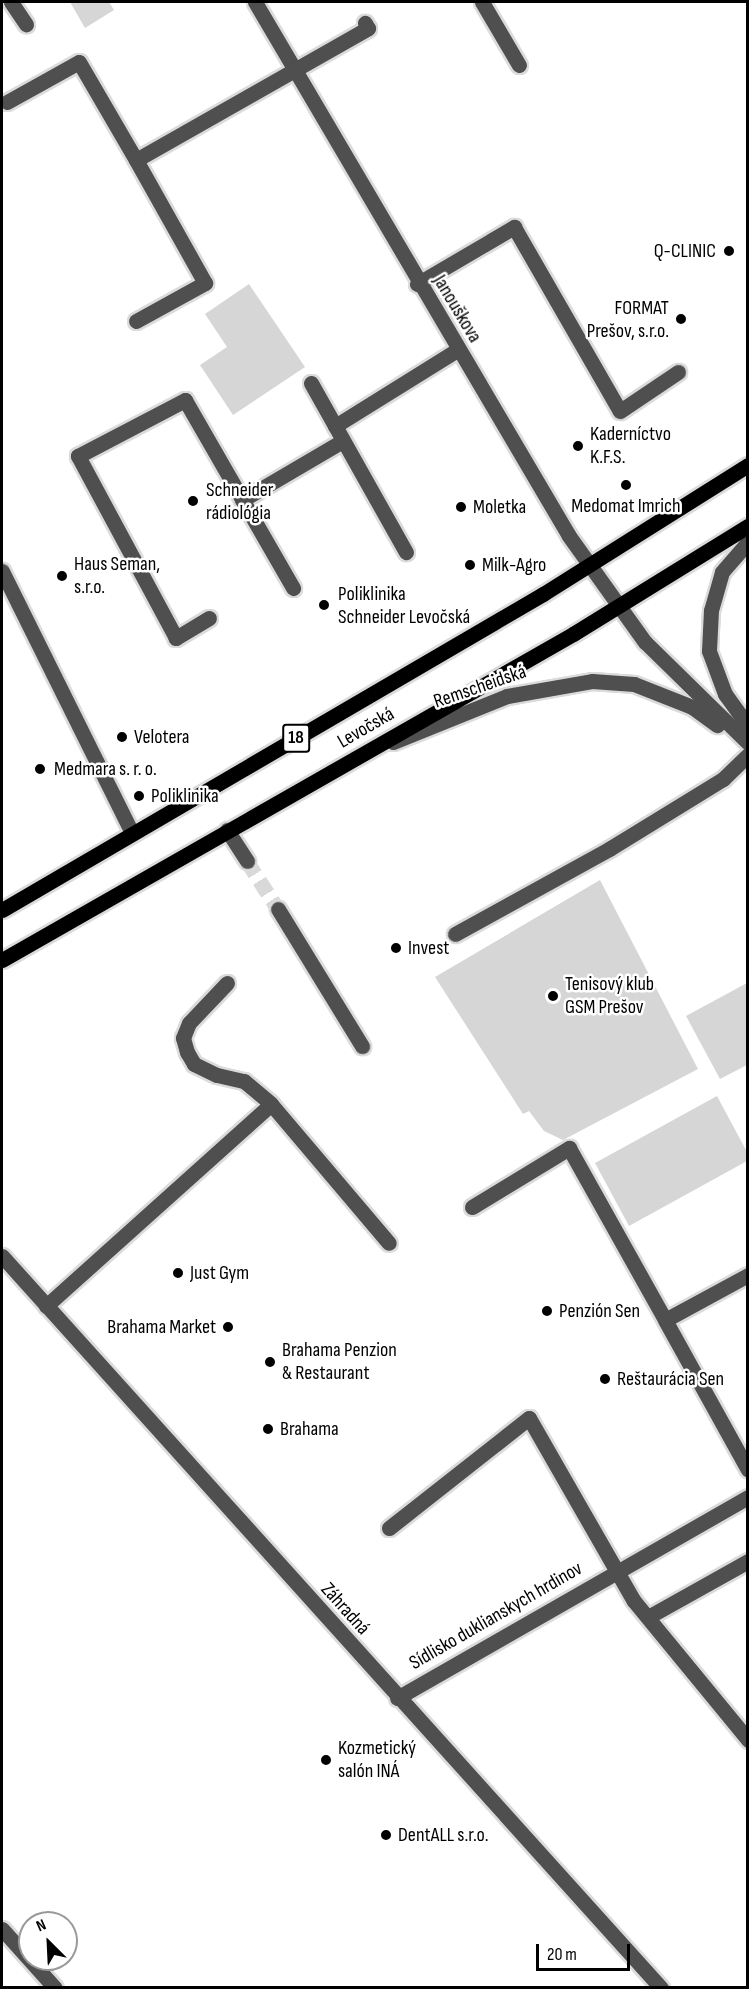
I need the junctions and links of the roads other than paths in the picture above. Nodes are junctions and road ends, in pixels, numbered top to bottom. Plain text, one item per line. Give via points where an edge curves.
1 (12, 2) edge
2 (255, 2) edge
3 (482, 2) edge
4 (365, 23) dead end
5 (26, 24) dead end
6 (519, 65) dead end
7 (294, 70) junction
8 (7, 102) dead end
9 (136, 160) junction
10 (417, 284) junction
11 (136, 321) dead end
12 (457, 350) junction
13 (678, 372) dead end
14 (311, 383) dead end
15 (335, 426) junction
16 (341, 442) junction
17 (747, 465) edge
18 (242, 500) junction
19 (747, 526) edge
20 (747, 542) edge
21 (406, 552) dead end
22 (589, 565) junction
23 (2, 571) edge
24 (293, 588) dead end
25 (619, 606) junction
26 (209, 618) dead end
27 (747, 726) edge
28 (747, 743) edge
29 (747, 748) edge
30 (747, 755) edge
31 (357, 757) junction
32 (227, 830) junction
33 (132, 833) junction
34 (247, 861) tunnel mouth
35 (278, 909) tunnel mouth
36 (2, 910) edge
37 (455, 934) dead end
38 (2, 960) edge
39 (227, 982) dead end
40 (362, 1046) dead end
41 (271, 1104) junction
42 (472, 1207) dead end
43 (389, 1243) dead end
44 (2, 1256) edge
45 (747, 1275) edge
46 (46, 1306) junction
47 (665, 1320) junction
48 (747, 1470) edge
49 (747, 1497) edge
50 (389, 1528) dead end
51 (747, 1561) edge
52 (616, 1570) junction
53 (648, 1617) junction
54 (397, 1698) junction
55 (747, 1740) edge
56 (2, 1929) edge
57 (55, 1988) edge
58 (661, 1988) edge

1 - 5 street
2 - 7 street, Janouškova
3 - 6 street
4 - 7 street via 368,28
7 - 9 street
7 - 10 street, Janouškova
8 - 9 street via 79,62
9 - 11 street via 204,283
10 - 12 street, Janouškova
10 - 13 street via 514,227 620,411
12 - 15 street
12 - 22 street, Janouškova
14 - 15 street
15 - 16 street
16 - 18 street
16 - 21 street
17 - 22 main road, Levočská / 18
18 - 24 street
18 - 26 street via 185,400 78,456 176,638
19 - 25 main road, Levočská / 18
20 - 27 street via 722,572 711,610 709,651 725,694
22 - 25 street, Janouškova
22 - 33 main road, Levočská / 18
23 - 33 street
25 - 28 street via 645,642
25 - 31 main road, Levočská / 18
29 - 31 street, Remscheidská via 692,706 634,684 592,681 507,696
30 - 37 street via 723,779 609,849
31 - 32 main road, Levočská / 18
32 - 34 street
32 - 38 main road, Levočská / 18
33 - 36 main road, Levočská / 18
35 - 40 street
39 - 41 street via 189,1023 183,1038 187,1052 194,1064 217,1075 244,1081
41 - 43 street
41 - 46 street
42 - 47 street via 569,1148
44 - 46 street, Záhradná
45 - 47 street
46 - 54 street, Záhradná
47 - 48 street
49 - 52 street, Sídlisko duklianskych hrdinov
50 - 52 street, Sídlisko duklianskych hrdinov via 529,1418
51 - 53 street
52 - 53 street, Sídlisko duklianskych hrdinov
52 - 54 street, Sídlisko duklianskych hrdinov
53 - 55 street, Sídlisko duklianskych hrdinov
54 - 58 street, Záhradná
56 - 57 street

